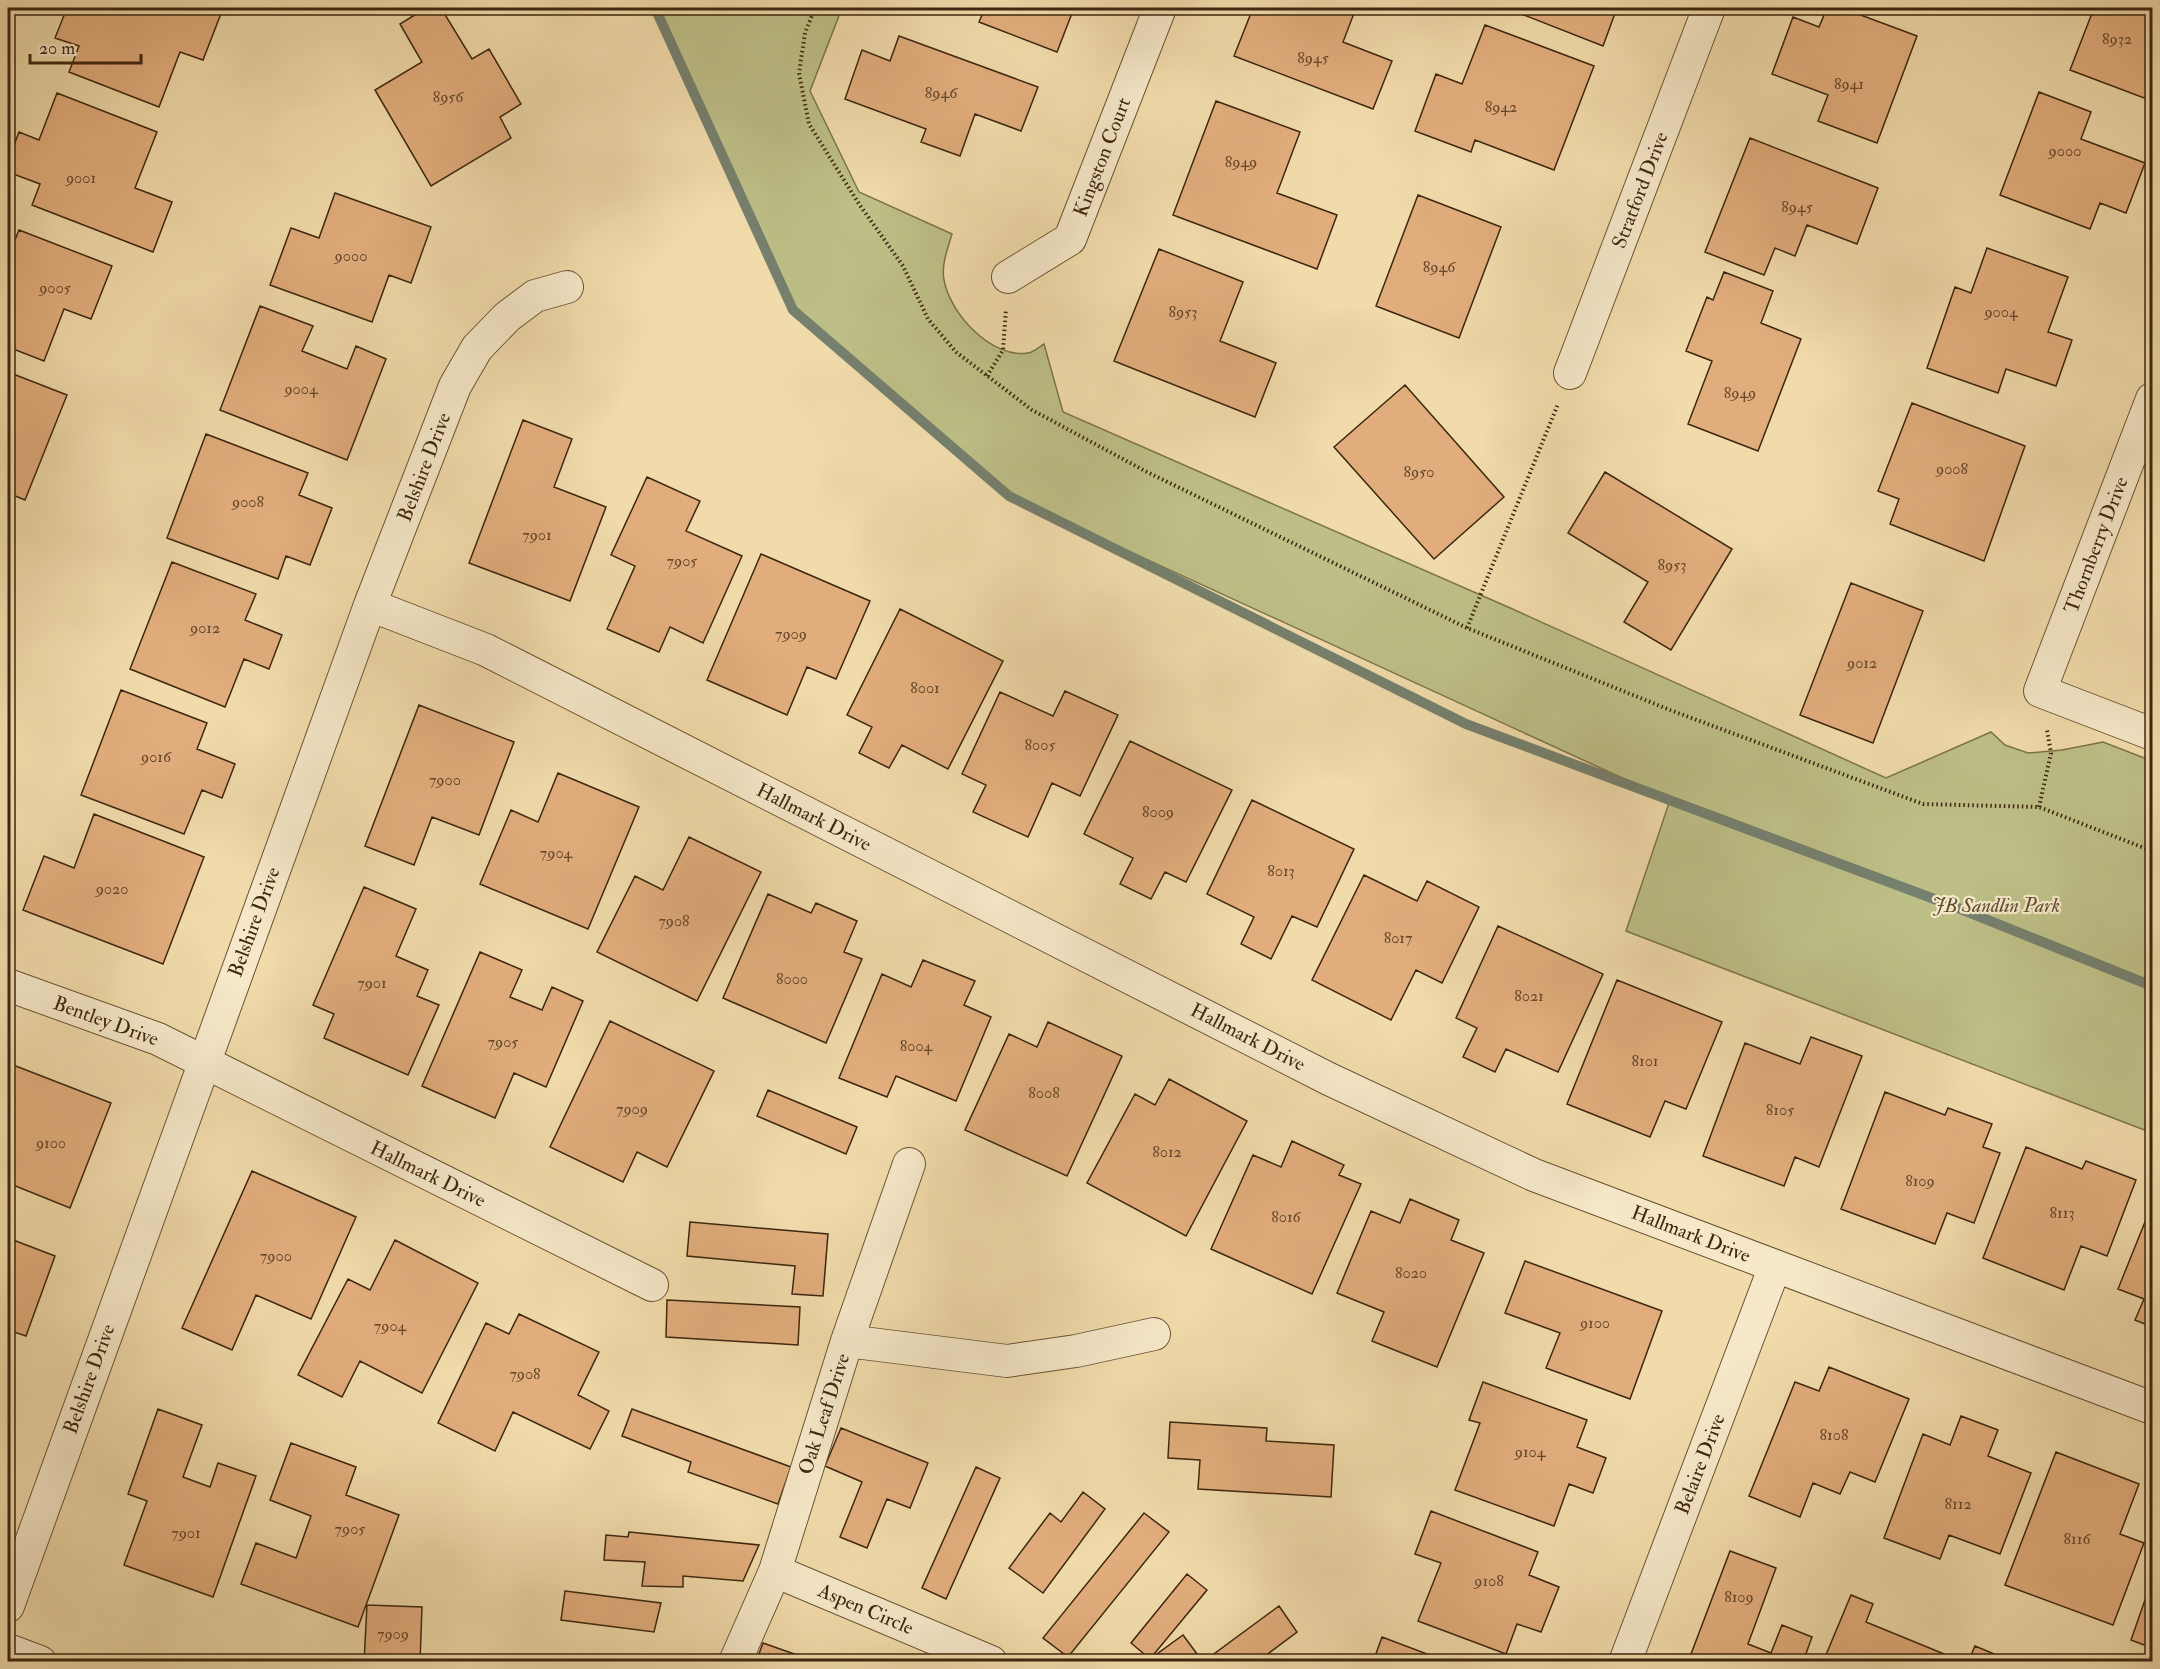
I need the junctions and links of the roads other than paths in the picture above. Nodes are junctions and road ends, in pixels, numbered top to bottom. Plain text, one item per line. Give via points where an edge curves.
1 (1160, 8) edge
2 (1709, 8) edge
3 (1008, 277) road end
4 (567, 287) dead end
5 (1570, 373) road end
6 (2152, 399) edge
7 (370, 605) junction
8 (2152, 734) edge
9 (8, 985) edge
10 (203, 1062) junction
11 (909, 1164) dead end
12 (1775, 1266) junction
13 (652, 1285) dead end
14 (1154, 1334) dead end
15 (848, 1341) junction
16 (2152, 1408) edge
17 (775, 1571) junction
18 (8, 1606) edge
19 (8, 1650) edge
20 (40, 1662) edge
21 (735, 1662) edge
22 (992, 1662) edge
23 (1625, 1662) edge

1 - 3 street, Kingston Court via 1070,239
2 - 5 street, Stratford Drive
4 - 7 street, Belshire Drive via 535,296 507,317 477,348 455,386
6 - 8 street, Thornberry Drive via 2040,691
7 - 10 street, Belshire Drive
7 - 12 street, Hallmark Drive via 486,650 1329,1078 1491,1155
9 - 10 street, Bentley Drive via 158,1039
10 - 13 street, Hallmark Drive
10 - 18 street, Belshire Drive
11 - 15 street, Oak Leaf Drive
12 - 16 street, Hallmark Drive
12 - 23 street, Belaire Drive
14 - 15 street via 1076,1351 1007,1360
15 - 17 street, Oak Leaf Drive
17 - 21 street, Oak Leaf Drive
17 - 22 street, Aspen Circle
19 - 20 street

